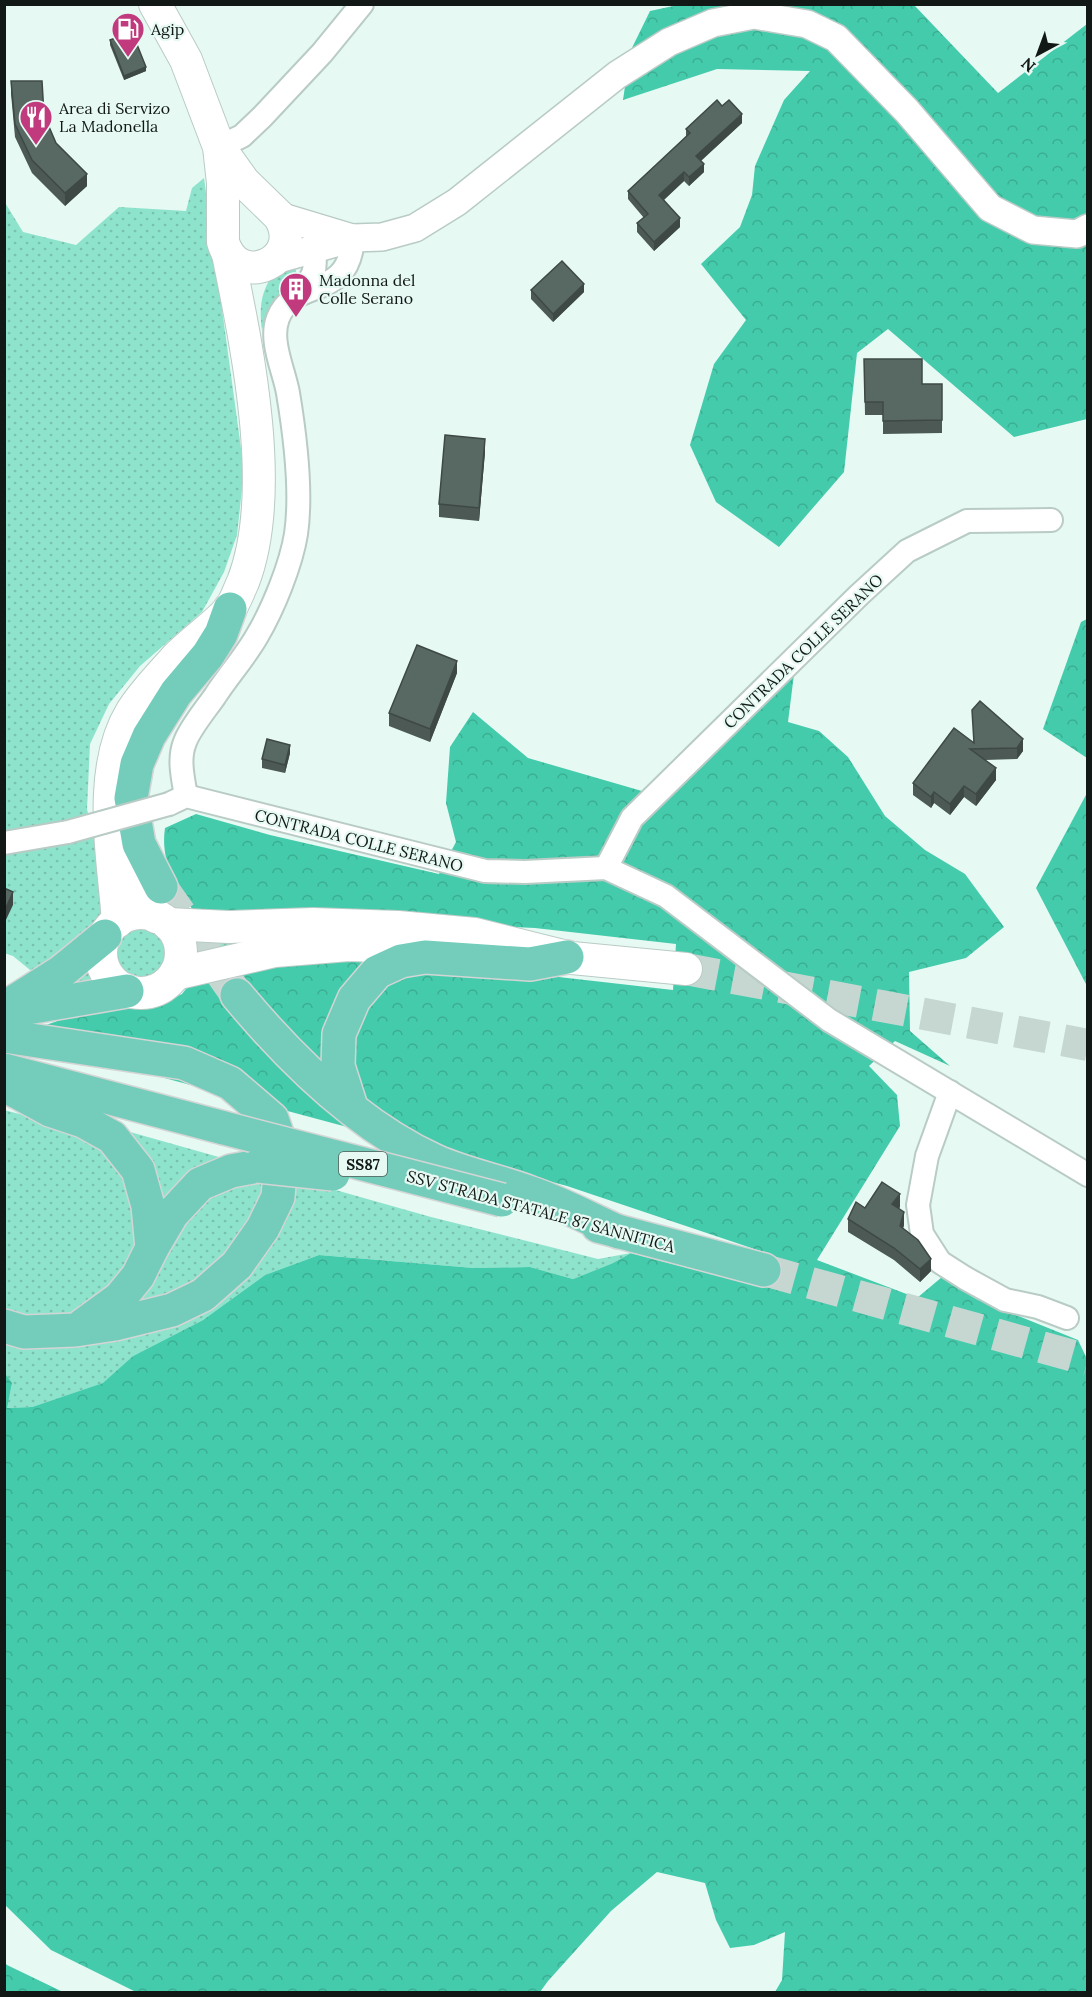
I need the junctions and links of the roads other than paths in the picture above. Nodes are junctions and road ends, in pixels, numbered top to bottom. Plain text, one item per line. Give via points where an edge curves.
1 (362, 4) edge
2 (155, 6) edge
3 (219, 147) junction
4 (273, 212) junction
5 (1088, 228) edge
6 (353, 238) junction
7 (226, 241) junction
8 (313, 248) junction
9 (268, 263) junction
10 (299, 294) junction
11 (244, 333) junction
12 (1051, 520) dead end
13 (230, 609) junction
14 (178, 800) junction
15 (111, 833) junction
16 (4, 843) edge
17 (606, 868) junction
18 (162, 909) junction
19 (112, 928) junction
20 (567, 957) junction
21 (686, 969) tunnel mouth
22 (175, 974) junction
23 (127, 991) junction
24 (237, 995) tunnel mouth
25 (4, 1010) edge
26 (4, 1036) edge
27 (4, 1070) edge
28 (4, 1085) edge
29 (950, 1092) junction
30 (4, 1097) edge
31 (351, 1107) junction
32 (50, 1110) junction
33 (1088, 1175) edge
34 (502, 1200) junction
35 (619, 1232) junction
36 (152, 1248) junction
37 (764, 1270) tunnel mouth
38 (1067, 1318) dead end
39 (4, 1326) edge
40 (75, 1330) junction

1 - 3 street via 262,117 242,136
2 - 3 main road via 186,60
3 - 4 main road via 244,182
3 - 7 main road
4 - 6 street
4 - 7 main road via 255,204 240,207 229,216
4 - 9 main road via 283,223 286,238 284,247
5 - 6 street via 1077,234 1033,230 990,208 907,111 836,38 807,24 754,15 713,23 669,42 617,75 457,202 415,228 382,237
6 - 8 street
6 - 10 street via 346,268 334,281
7 - 9 main road via 243,266
7 - 11 main road
8 - 9 street
8 - 10 street via 315,271
9 - 11 main road via 247,309
10 - 14 street via 283,307 275,335 288,393 299,490 296,535 285,576 257,636 185,741
11 - 13 main road via 258,454 258,500 251,551
12 - 17 street, CONTRADA COLLE SERANO via 967,521 907,550 632,819
13 - 15 main road via 179,655 131,712 116,747
13 - 18 main road via 221,634 176,693 149,736 138,764 131,798 139,844
14 - 16 street, CONTRADA COLLE SERANO, bridge via 68,832
14 - 17 street, CONTRADA COLLE SERANO via 485,871
15 - 18 main road via 133,877
15 - 19 main road
17 - 29 street, CONTRADA COLLE SERANO via 666,896 829,1020
18 - 19 main road via 137,914
18 - 20 main road via 229,927 313,924 475,934
18 - 22 main road via 180,948
19 - 23 main road via 101,949 105,968 116,984
19 - 25 main road via 61,972
20 - 21 main road
20 - 22 main road via 349,945 275,951
20 - 31 main road via 530,964 425,957 401,961 377,972 354,999 339,1034 338,1066
22 - 23 main road via 159,989
23 - 25 main road
24 - 31 main road via 274,1039
26 - 40 main road via 184,1063 230,1083 272,1119 282,1148 278,1197 263,1228 237,1265 203,1295 172,1310
27 - 34 main road, SSV STRADA STATALE 87 SANNITICA / SS87, bridge
28 - 32 main road
29 - 33 street, CONTRADA COLLE SERANO
29 - 38 street via 921,1185 918,1205 922,1234 940,1262 965,1278 1005,1300
30 - 32 main road
31 - 35 main road via 385,1135 437,1162 533,1193
32 - 36 main road via 83,1121 112,1137 138,1170 148,1206
34 - 35 main road, SSV STRADA STATALE 87 SANNITICA / SS87
34 - 36 main road, bridge via 407,1192 323,1172 258,1166 231,1170 200,1184 172,1214
35 - 37 main road, SSV STRADA STATALE 87 SANNITICA / SS87
36 - 40 main road via 138,1276 120,1298
39 - 40 main road via 24,1332

